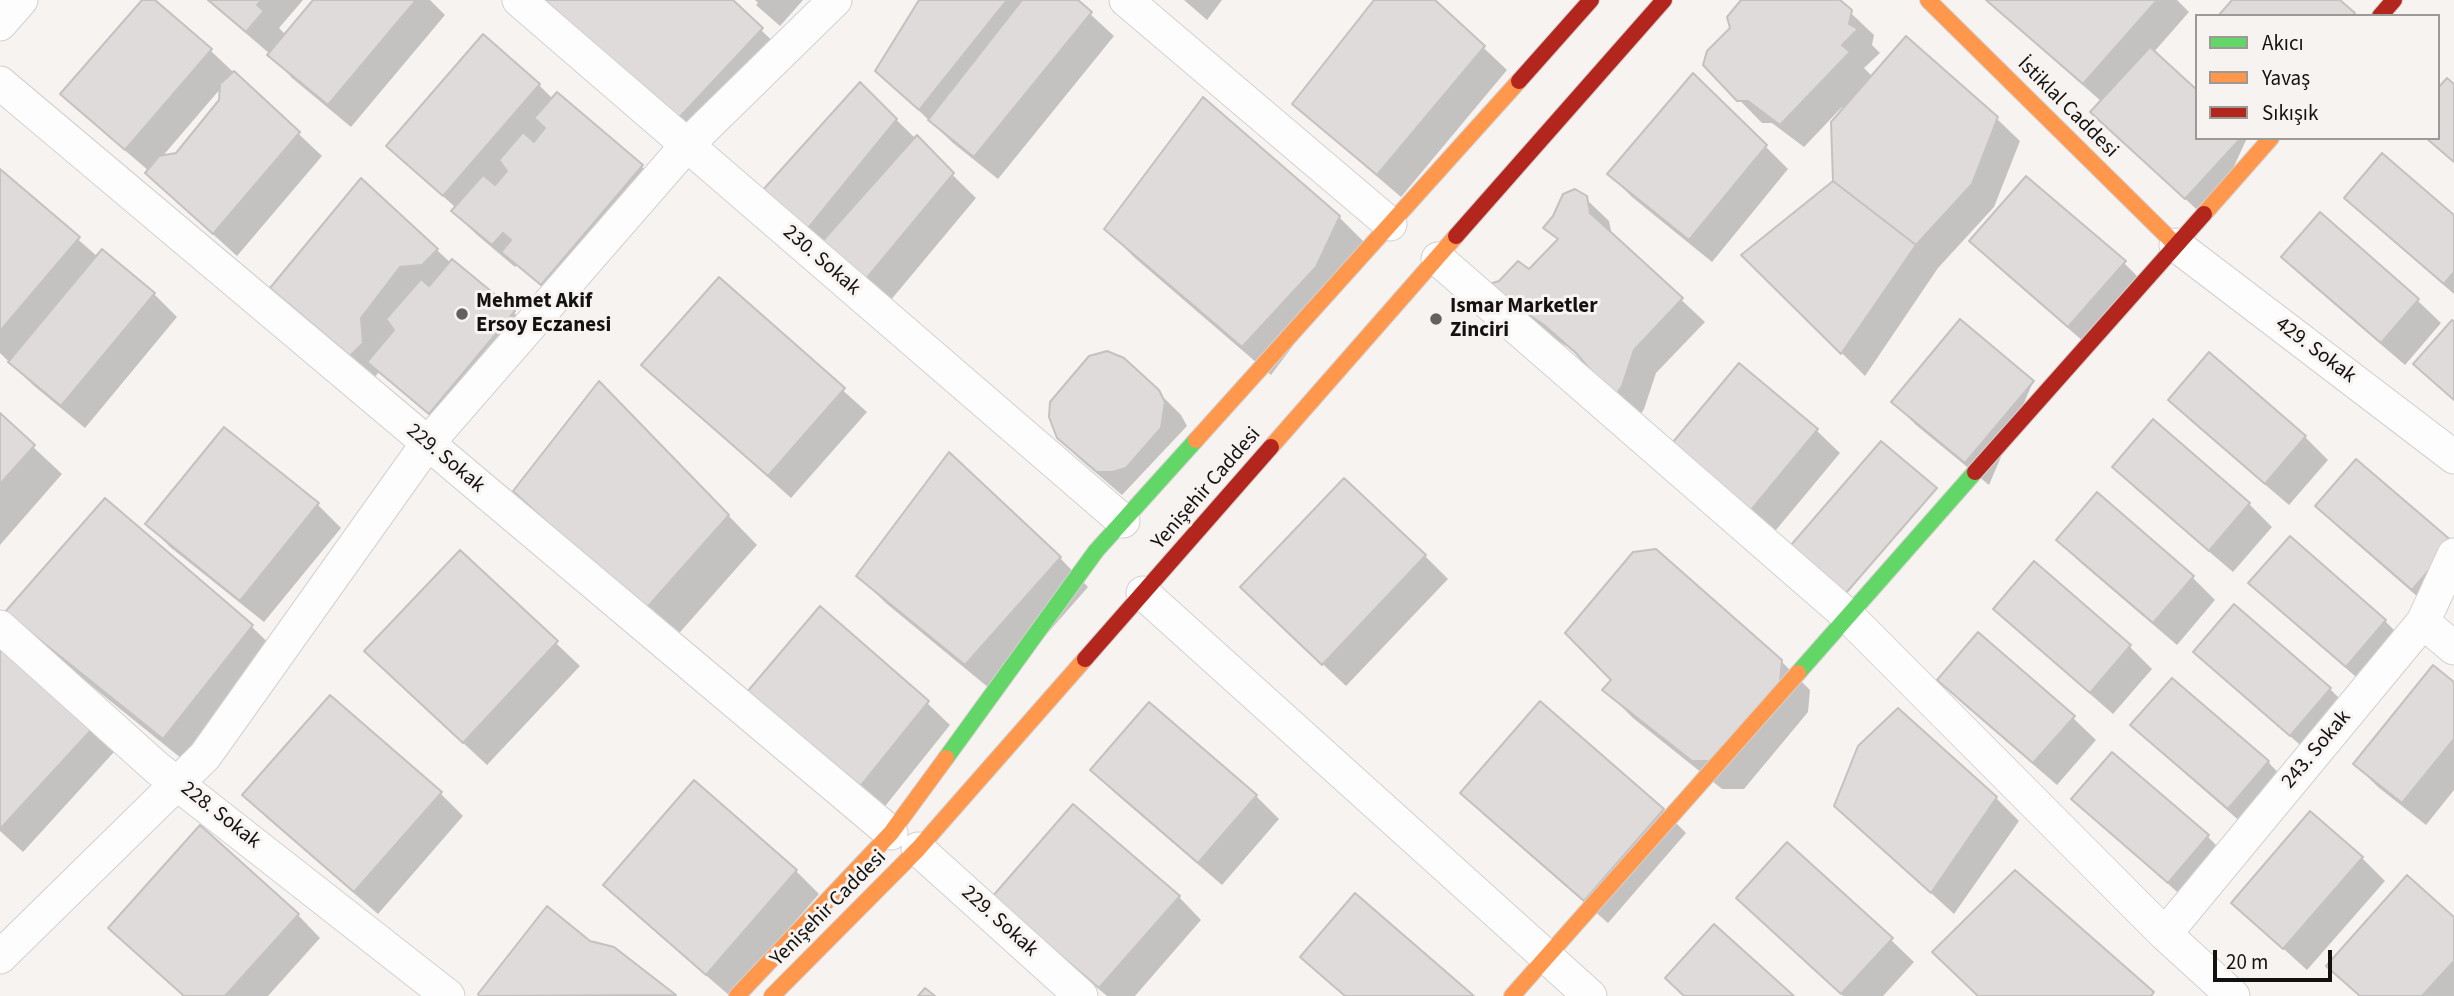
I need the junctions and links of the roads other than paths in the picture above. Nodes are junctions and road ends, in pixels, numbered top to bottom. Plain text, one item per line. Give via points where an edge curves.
1 (21, 0) edge
2 (519, 0) edge
3 (835, 0) edge
4 (1126, 0) edge
5 (1591, 0) edge
6 (1664, 0) edge
7 (1928, 0) edge
8 (2394, 0) edge
9 (2382, 14) edge
10 (0, 24) edge
11 (0, 83) edge
12 (2269, 140) edge
13 (687, 145) junction
14 (1390, 224) junction
15 (2176, 245) junction
16 (1438, 259) junction
17 (427, 444) junction
18 (2454, 457) edge
19 (1123, 521) junction
20 (2454, 555) edge
21 (1143, 593) junction
22 (1848, 616) junction
23 (2423, 622) junction
24 (0, 627) edge
25 (2454, 648) edge
26 (177, 783) junction
27 (905, 841) junction
28 (2165, 934) junction
29 (0, 957) edge
30 (1547, 957) junction
31 (448, 996) edge
32 (737, 996) edge
33 (772, 996) edge
34 (1081, 996) edge
35 (1512, 996) edge
36 (1590, 996) edge
37 (2233, 996) edge

1 - 10 street
2 - 13 street, 230. Sokak
3 - 13 street
4 - 14 street
5 - 14 main road, Yenişehir Caddesi
6 - 16 main road, Yenişehir Caddesi
7 - 15 main road, İstiklal Caddesi
8 - 9 main road
11 - 17 street, 229. Sokak
12 - 15 main road
13 - 17 street
13 - 19 street, 230. Sokak
14 - 19 main road, Yenişehir Caddesi
15 - 18 street, 429. Sokak
15 - 22 main road
16 - 21 main road, Yenişehir Caddesi
16 - 22 street
17 - 26 street via 205,756
17 - 27 street, 229. Sokak
19 - 27 main road, Yenişehir Caddesi via 1096,551
20 - 23 street, 243. Sokak
21 - 27 main road, Yenişehir Caddesi
21 - 30 street
22 - 28 street
22 - 30 main road
23 - 25 street
23 - 28 street, 243. Sokak
24 - 26 street, 228. Sokak
26 - 29 street
26 - 31 street, 228. Sokak
27 - 32 main road, Yenişehir Caddesi
27 - 33 main road, Yenişehir Caddesi
27 - 34 street, 229. Sokak
28 - 37 street
30 - 35 main road
30 - 36 street

